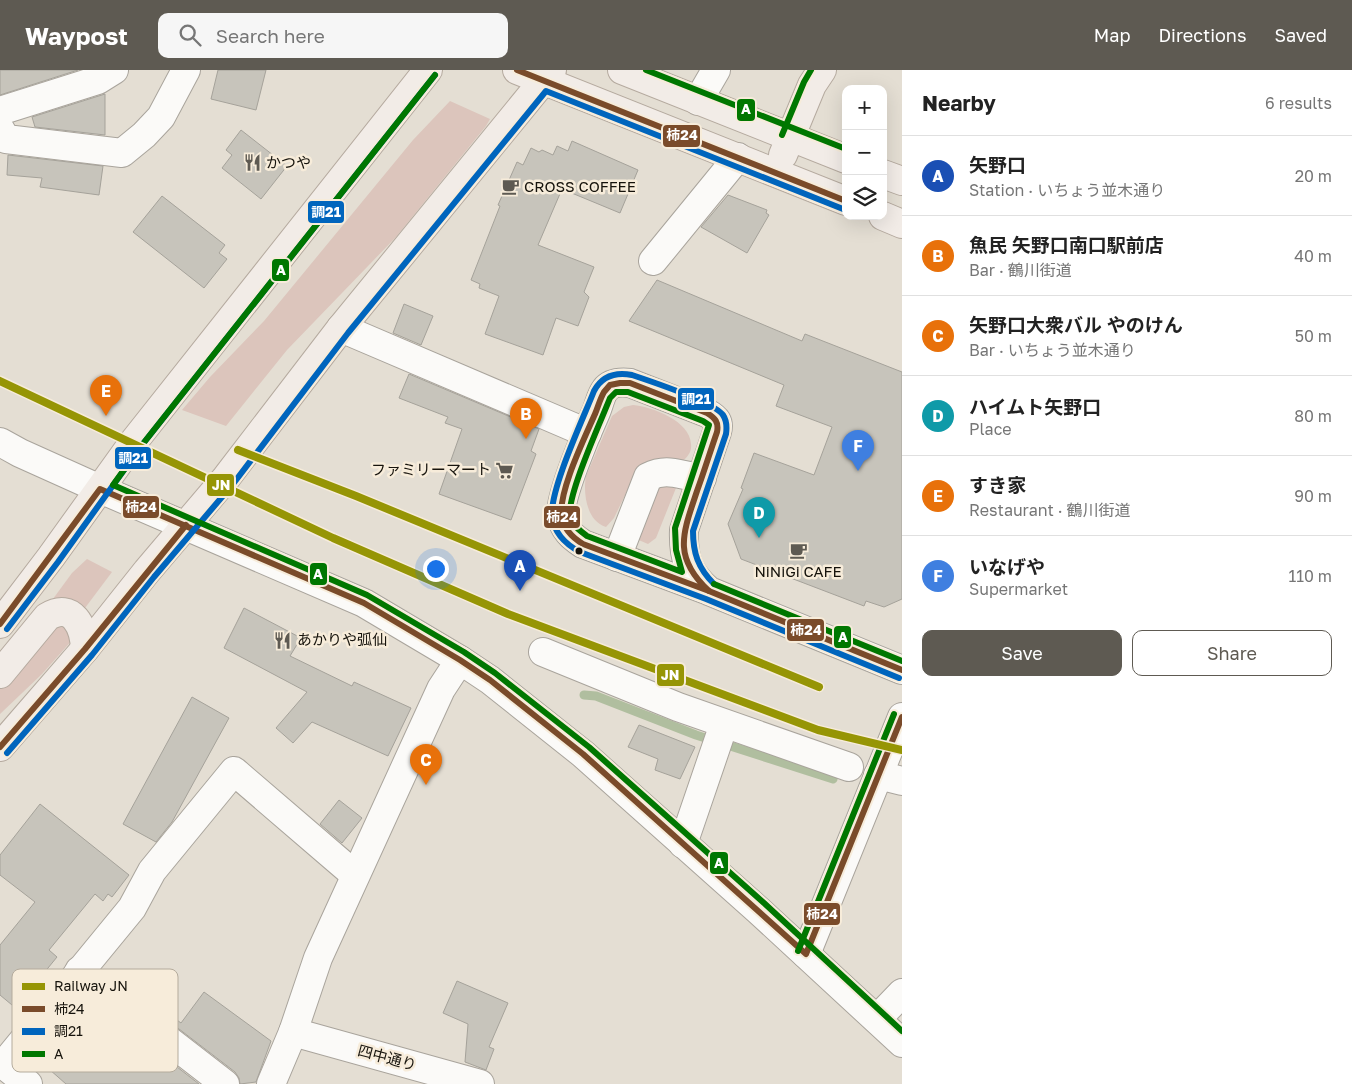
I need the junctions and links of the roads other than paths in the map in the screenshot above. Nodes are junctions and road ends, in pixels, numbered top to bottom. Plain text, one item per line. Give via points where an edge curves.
1 (114, 70) edge
2 (186, 70) edge
3 (428, 70) edge
4 (517, 70) edge
5 (622, 70) edge
6 (716, 70) edge
7 (822, 70) edge
8 (548, 75) edge
9 (698, 101) junction
10 (0, 111) edge
11 (0, 129) edge
12 (790, 138) junction
13 (738, 157) junction
14 (842, 158) edge
15 (775, 172) junction
16 (886, 175) edge
17 (902, 181) edge
18 (842, 198) edge
19 (887, 218) edge
20 (902, 224) edge
21 (653, 261) dead end
22 (341, 328) junction
23 (587, 433) junction
24 (0, 442) edge
25 (702, 478) junction
26 (100, 489) junction
27 (186, 525) junction
28 (684, 530) junction
29 (623, 559) junction
30 (709, 591) junction
31 (0, 624) edge
32 (85, 649) junction
33 (543, 652) dead end
34 (460, 660) junction
35 (902, 670) edge
36 (0, 674) edge
37 (902, 717) edge
38 (724, 724) junction
39 (5, 739) edge
40 (849, 767) dead end
41 (890, 778) edge
42 (683, 844) junction
43 (355, 876) junction
44 (806, 954) junction
45 (81, 969) edge
46 (902, 993) edge
47 (877, 1019) junction
48 (293, 1032) junction
49 (902, 1043) edge
50 (178, 1048) edge
51 (12, 1051) edge
52 (2, 1063) edge
53 (12, 1071) edge
54 (13, 1072) edge
55 (28, 1084) edge
56 (225, 1084) edge
57 (271, 1084) edge
58 (480, 1084) edge

1 - 10 street via 98,80
2 - 11 street via 161,116 122,153 6,139
3 - 26 main road via 135,440
4 - 8 main road
5 - 9 main road
6 - 9 street
7 - 12 main road via 812,85
8 - 13 main road
8 - 22 main road
9 - 12 main road
12 - 14 main road
12 - 15 main road
13 - 15 main road
13 - 21 street
15 - 18 main road
16 - 17 main road
19 - 20 main road
22 - 23 street
22 - 27 main road
23 - 25 street via 605,390 621,382 707,413 718,424
23 - 29 street via 564,498 561,514 565,528 583,544
24 - 26 street
25 - 28 street
25 - 29 street via 670,472 658,472 648,477
26 - 27 street
26 - 31 main road
27 - 32 main road
27 - 34 street via 364,602
28 - 29 street via 678,541 655,556 642,560
28 - 30 street via 686,560 698,582
29 - 30 street
30 - 35 street
32 - 36 main road via 84,634 75,617 55,613 47,618
32 - 39 main road
33 - 38 street
34 - 42 street via 583,754
34 - 43 street via 441,689
37 - 41 street
38 - 40 street
38 - 42 street
41 - 44 street
42 - 44 street
43 - 45 street via 234,771 152,870 132,908
43 - 48 street via 318,958
44 - 47 street
46 - 47 street
47 - 49 street
48 - 57 street
48 - 58 street, 四中通り
50 - 56 street
51 - 52 street
52 - 53 street
54 - 55 street

